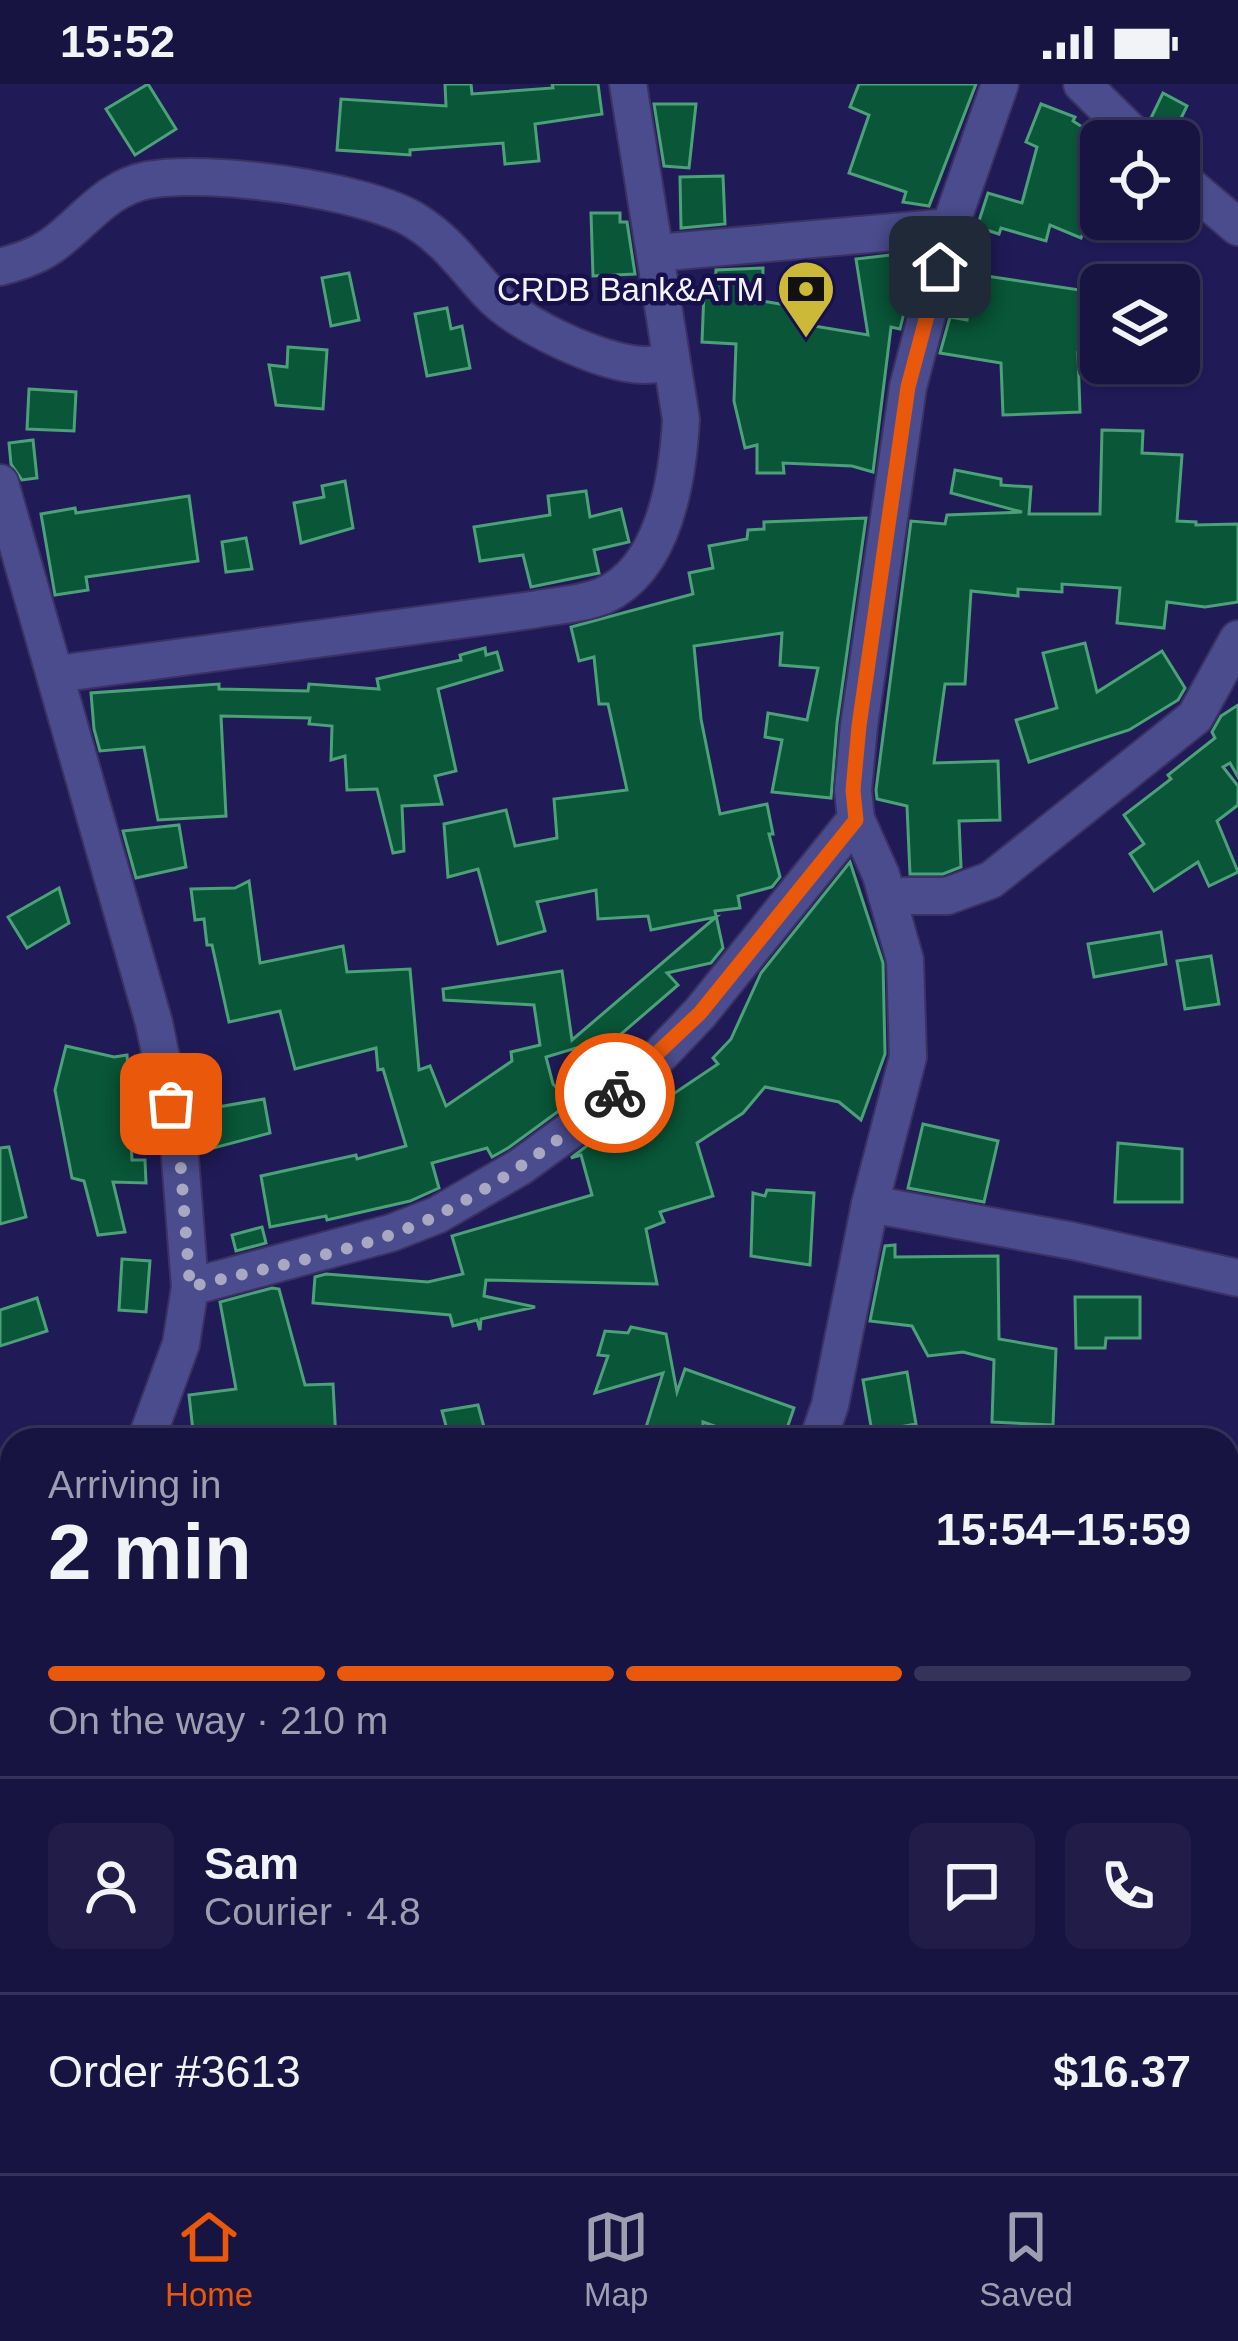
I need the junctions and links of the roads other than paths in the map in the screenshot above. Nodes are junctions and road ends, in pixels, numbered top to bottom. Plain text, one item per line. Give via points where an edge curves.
1 (628, 84) edge
2 (1000, 84) edge
3 (1082, 84) edge
4 (1119, 120) edge
5 (1200, 194) edge
6 (1238, 226) edge
7 (950, 227) junction
8 (656, 254) junction
9 (0, 267) edge
10 (671, 362) junction
11 (0, 482) edge
12 (1238, 639) edge
13 (57, 674) junction
14 (856, 820) junction
15 (886, 896) junction
16 (870, 1204) junction
17 (1238, 1278) edge
18 (190, 1287) junction
19 (151, 1428) edge
20 (822, 1428) edge

1 - 8 street
2 - 7 street
3 - 4 street
5 - 6 street
7 - 8 street
7 - 14 street via 908,387 859,726
8 - 10 street
9 - 10 street via 34,257 102,200 142,181 328,191 411,218 446,242 490,295 569,344 643,365
10 - 13 street via 681,419 671,494 643,560 610,593 436,626
11 - 13 street
12 - 15 street via 1195,717 991,880 947,896
13 - 18 street via 154,1023 179,1144
14 - 15 street
14 - 18 street via 661,1054 520,1166 391,1233
15 - 16 street via 905,960 908,1057
16 - 17 street
16 - 20 street
18 - 19 street via 182,1345

